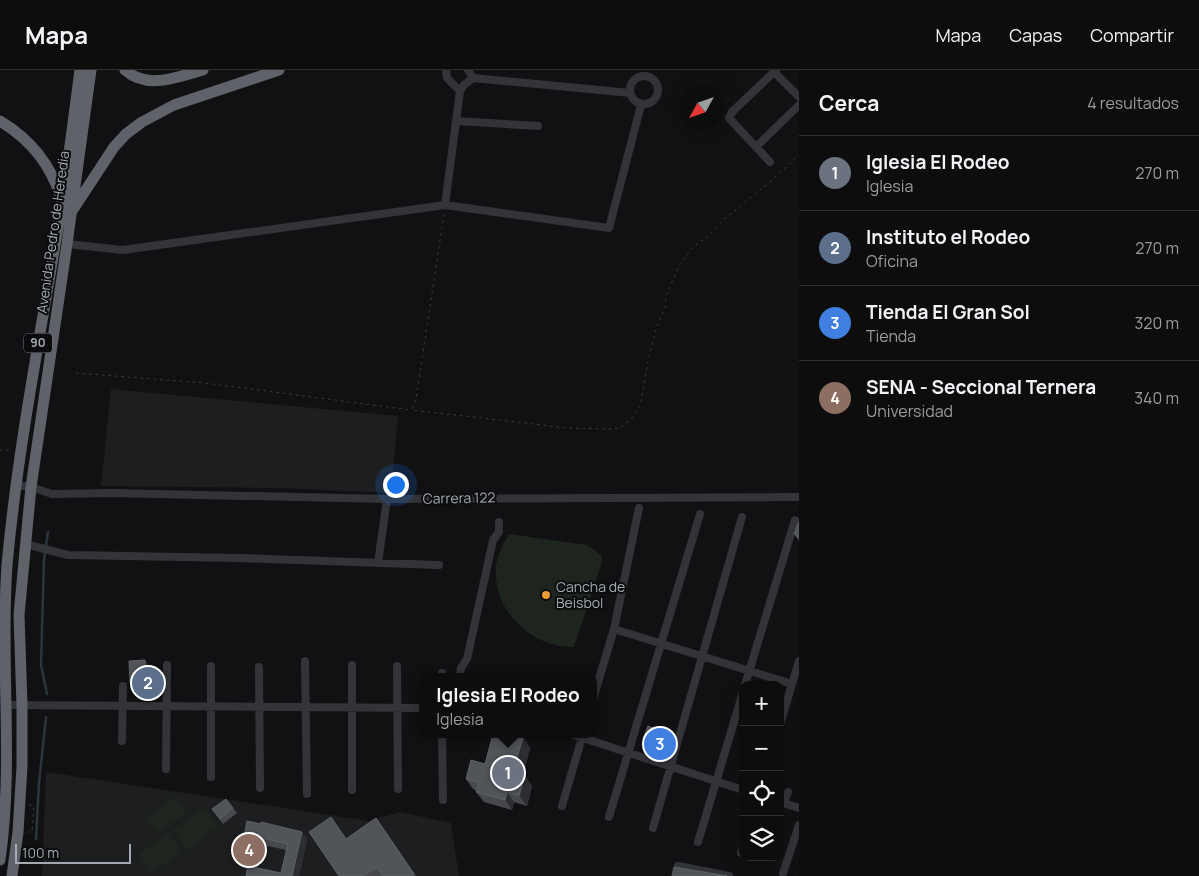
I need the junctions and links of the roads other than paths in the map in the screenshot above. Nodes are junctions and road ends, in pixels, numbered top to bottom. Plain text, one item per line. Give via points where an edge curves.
1 (80, 70) edge
2 (91, 70) edge
3 (125, 70) edge
4 (203, 70) edge
5 (279, 70) edge
6 (446, 70) edge
7 (468, 70) edge
8 (775, 71) edge
9 (644, 73) edge
10 (473, 78) junction
11 (460, 91) junction
12 (630, 93) junction
13 (799, 98) edge
14 (641, 104) junction
15 (799, 105) edge
16 (0, 121) edge
17 (456, 121) junction
18 (538, 126) dead end
19 (756, 147) junction
20 (770, 162) dead end
21 (62, 202) junction
22 (445, 205) junction
23 (71, 213) junction
24 (67, 244) junction
25 (16, 485) junction
26 (30, 487) junction
27 (799, 497) edge
28 (387, 499) junction
29 (639, 508) dead end
30 (700, 514) dead end
31 (742, 517) dead end
32 (795, 520) dead end
33 (499, 522) dead end
34 (25, 544) junction
35 (378, 563) junction
36 (439, 565) dead end
37 (2, 614) edge
38 (614, 629) junction
39 (661, 644) junction
40 (702, 656) junction
41 (306, 661) dead end
42 (799, 661) edge
43 (167, 665) dead end
44 (211, 666) dead end
45 (352, 666) dead end
46 (397, 666) dead end
47 (260, 667) dead end
48 (749, 670) junction
49 (460, 673) edge
50 (746, 681) edge
51 (792, 684) junction
52 (122, 686) dead end
53 (597, 686) edge
54 (6, 705) junction
55 (22, 705) junction
56 (739, 705) edge
57 (122, 706) junction
58 (167, 706) junction
59 (211, 707) junction
60 (259, 707) junction
61 (307, 707) junction
62 (352, 708) junction
63 (396, 708) junction
64 (419, 708) edge
65 (784, 711) edge
66 (442, 738) edge
67 (581, 738) edge
68 (587, 738) edge
69 (122, 741) dead end
70 (628, 753) junction
71 (671, 767) junction
72 (166, 769) dead end
73 (211, 777) dead end
74 (716, 781) junction
75 (260, 788) dead end
76 (398, 789) dead end
77 (739, 789) edge
78 (352, 790) dead end
79 (788, 792) dead end
80 (307, 794) dead end
81 (784, 799) edge
82 (444, 800) dead end
83 (784, 804) edge
84 (562, 806) dead end
85 (799, 808) edge
86 (609, 817) dead end
87 (799, 825) edge
88 (653, 828) dead end
89 (698, 842) dead end
90 (0, 860) edge
91 (678, 866) edge
92 (783, 873) dead end
93 (12, 876) edge
94 (729, 876) edge

1 - 21 highway, Avenida Pedro de Heredia / 90
2 - 23 highway, Avenida Pedro de Heredia / 90
3 - 4 highway via 150,81
5 - 23 highway via 174,105 142,122 114,148
6 - 11 street via 447,78
7 - 10 street
8 - 13 street
8 - 19 street via 729,118
9 - 12 street via 633,81
9 - 14 street via 655,81 658,90 654,100
10 - 11 street
10 - 12 street
11 - 17 street
12 - 14 street via 635,102
14 - 22 street via 609,228
15 - 19 street
16 - 21 highway via 33,147 53,177
17 - 18 street
17 - 22 street
19 - 20 street
21 - 25 highway, Avenida Pedro de Heredia / 90
22 - 24 street via 123,250
23 - 24 highway, Avenida Pedro de Heredia / 90
24 - 26 highway, Avenida Pedro de Heredia / 90
25 - 26 street, Carrera 122
25 - 37 highway, Avenida Pedro de Heredia / 90
26 - 28 street, Carrera 122 via 52,494
26 - 34 highway, Avenida Pedro de Heredia / 90
27 - 28 street, Carrera 122
28 - 35 street
29 - 38 street
30 - 39 street
31 - 40 street
32 - 48 street
33 - 49 street via 467,659
34 - 35 street via 68,555
34 - 55 highway, Avenida Pedro de Heredia / 90 via 19,615
35 - 36 street
37 - 54 highway, Avenida Pedro de Heredia / 90
38 - 39 street
38 - 53 street
39 - 40 street
39 - 70 street
40 - 48 street
40 - 71 street
41 - 61 street
42 - 51 street
43 - 58 street
44 - 59 street
45 - 62 street
46 - 63 street
47 - 60 street
48 - 50 street
48 - 51 street
51 - 65 street
52 - 57 street
54 - 55 street
54 - 90 highway, Avenida Pedro de Heredia / 90 via 4,824
55 - 57 street
55 - 93 highway, Avenida Pedro de Heredia / 90 via 18,836
56 - 74 street
57 - 58 street
57 - 69 street
58 - 59 street
58 - 72 street
59 - 60 street
59 - 73 street
60 - 61 street
60 - 75 street
61 - 62 street
61 - 80 street
62 - 63 street
62 - 78 street
63 - 64 street
63 - 76 street
66 - 82 street
67 - 84 street
68 - 70 street
70 - 71 street
70 - 86 street
71 - 74 street
71 - 88 street
74 - 77 street
74 - 89 street
79 - 81 street
83 - 85 street
87 - 92 street
91 - 94 street

